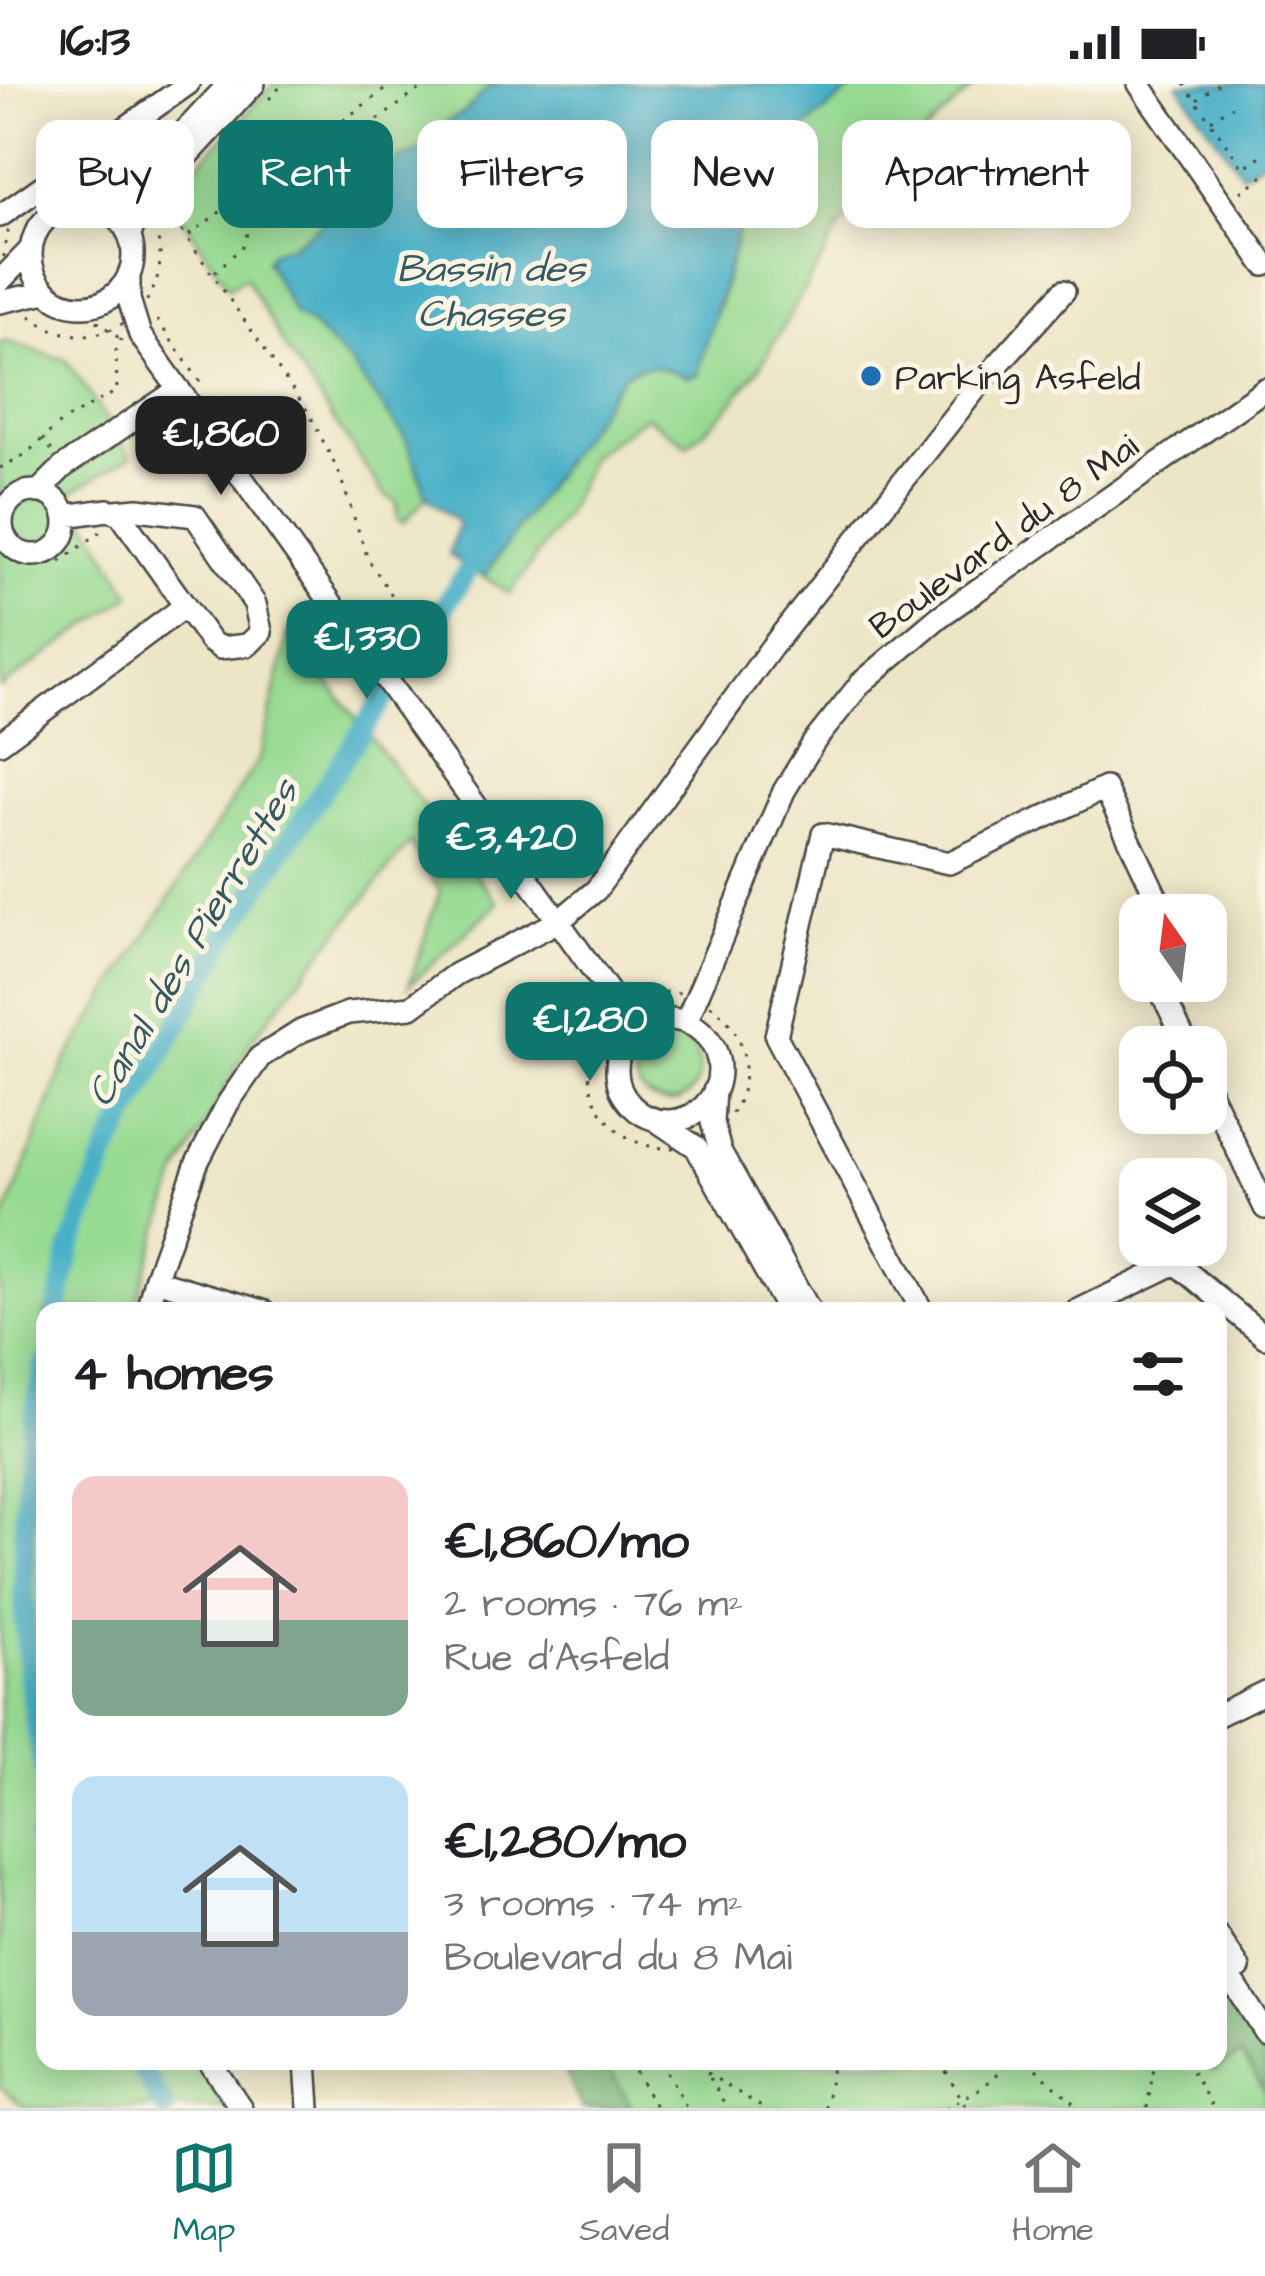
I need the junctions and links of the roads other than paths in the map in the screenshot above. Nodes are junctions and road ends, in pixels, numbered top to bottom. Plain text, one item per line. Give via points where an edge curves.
1 (188, 84) edge
2 (229, 84) edge
3 (254, 84) edge
4 (1139, 84) edge
5 (194, 133) edge
6 (194, 148) edge
7 (0, 216) edge
8 (39, 228) edge
9 (124, 228) edge
10 (133, 228) edge
11 (130, 236) junction
12 (30, 250) junction
13 (1265, 265) edge
14 (129, 274) junction
15 (5, 289) edge
16 (1064, 291) dead end
17 (46, 292) junction
18 (90, 305) junction
19 (130, 328) junction
20 (1265, 388) edge
21 (178, 389) junction
22 (38, 492) junction
23 (65, 516) junction
24 (111, 519) junction
25 (184, 606) junction
26 (0, 743) edge
27 (1155, 894) edge
28 (559, 921) junction
29 (686, 1022) junction
30 (636, 1030) junction
31 (714, 1090) junction
32 (652, 1118) junction
33 (1227, 1128) edge
34 (1265, 1208) edge
35 (155, 1280) junction
36 (150, 1302) edge
37 (232, 1302) edge
38 (783, 1302) edge
39 (805, 1302) edge
40 (917, 1302) edge
41 (1095, 1302) edge
42 (1223, 1302) edge
43 (1227, 1305) edge
44 (1265, 1337) edge
45 (1265, 1692) edge
46 (1227, 1711) edge
47 (1227, 1950) edge
48 (1227, 1972) edge
49 (1265, 2008) edge
50 (1265, 2032) edge
51 (216, 2070) edge
52 (307, 2070) edge
53 (241, 2108) edge
54 (309, 2108) edge

1 - 7 street
2 - 5 street
3 - 6 street
4 - 13 street
8 - 12 street
9 - 11 street
10 - 11 street
11 - 14 street
12 - 15 street
12 - 17 street
14 - 18 street via 111,297
14 - 19 street
15 - 17 street
16 - 28 street via 771,648 611,873
17 - 18 street
18 - 19 street
19 - 21 street
20 - 29 street, Boulevard du 8 Mai via 939,617 861,683 784,791
21 - 22 street
21 - 28 street
22 - 23 street
22 - 23 street via 15,497 4,513 14,548 32,555 51,550
23 - 24 street
24 - 25 street via 127,520
24 - 25 street via 138,509 195,515 255,604 261,632 248,645 220,648
25 - 26 street
27 - 40 street via 1105,788 949,863 823,834 776,1036
28 - 30 street
28 - 35 street via 411,1007 348,1013 301,1030 260,1058 196,1163
29 - 30 street via 660,1020
29 - 31 street via 715,1050
30 - 32 street via 620,1052 617,1078 629,1103
31 - 32 street via 692,1115
31 - 39 street via 713,1132
32 - 38 street via 692,1144
33 - 34 street
35 - 36 street
35 - 37 street
41 - 42 street via 1176,1263
43 - 44 street
45 - 46 street
47 - 49 street
48 - 50 street
51 - 53 street
52 - 54 street

